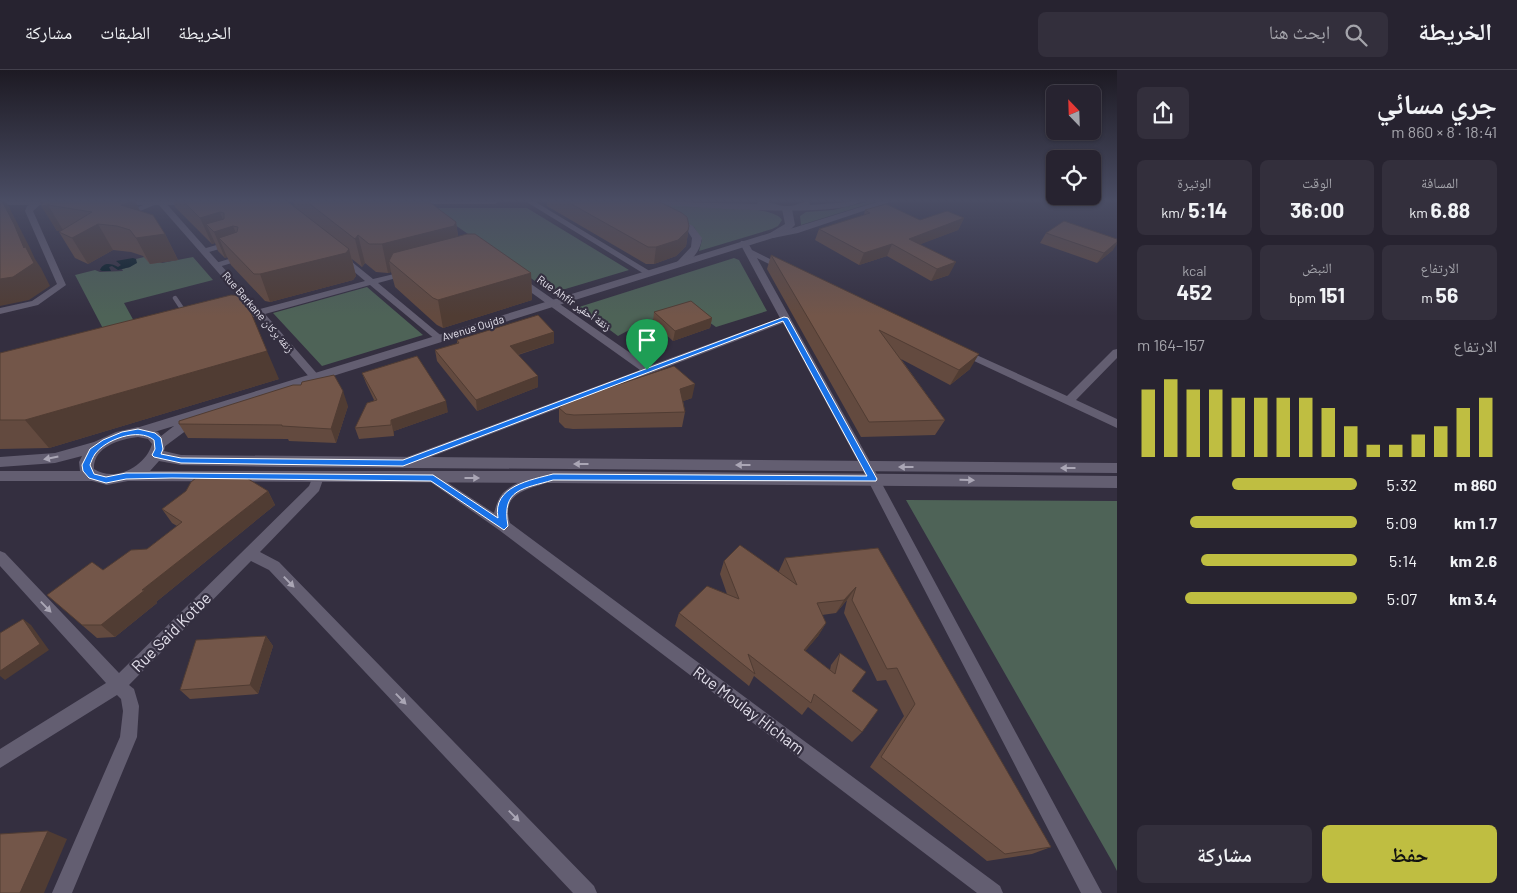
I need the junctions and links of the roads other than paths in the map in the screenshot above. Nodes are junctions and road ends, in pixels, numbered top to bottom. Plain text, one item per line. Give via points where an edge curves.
1 (42, 239) edge
2 (193, 239) edge
3 (593, 239) edge
4 (696, 239) edge
5 (763, 239) edge
6 (232, 242) edge
7 (746, 247) junction
8 (334, 250) edge
9 (204, 251) junction
10 (244, 255) edge
11 (682, 262) junction
12 (216, 263) junction
13 (413, 270) edge
14 (792, 272) edge
15 (649, 273) junction
16 (510, 274) edge
17 (372, 281) junction
18 (175, 298) dead end
19 (552, 303) junction
20 (0, 311) edge
21 (258, 312) junction
22 (190, 315) edge
23 (784, 318) junction
24 (222, 323) edge
25 (439, 338) junction
26 (953, 347) edge
27 (1117, 352) edge
28 (647, 370) junction
29 (315, 377) junction
30 (1068, 401) junction
31 (216, 408) junction
32 (1117, 424) edge
33 (138, 432) junction
34 (98, 446) junction
35 (158, 449) junction
36 (0, 462) edge
37 (403, 463) junction
38 (1117, 468) edge
39 (870, 473) junction
40 (0, 476) edge
41 (91, 476) junction
42 (126, 476) junction
43 (318, 477) junction
44 (553, 477) junction
45 (433, 478) junction
46 (1117, 482) edge
47 (504, 526) junction
48 (250, 554) junction
49 (0, 557) edge
50 (6, 575) edge
51 (118, 685) junction
52 (0, 759) edge
53 (62, 893) edge
54 (587, 893) edge
55 (993, 893) edge
56 (1092, 893) edge

1 - 20 street via 62,285 35,303
2 - 9 street, Rue Berkane زنقة بركان
3 - 15 street
4 - 11 main road via 693,252
5 - 7 main road, Avenue Oujda
6 - 9 lane
7 - 11 main road, Avenue Oujda
7 - 14 street
7 - 23 street
8 - 17 street
9 - 12 street, Rue Berkane زنقة بركان
10 - 12 lane
11 - 15 main road, Avenue Oujda
12 - 21 street, Rue Berkane زنقة بركان via 242,298
13 - 17 street
15 - 19 main road, Avenue Oujda
16 - 19 street, Rue Ahfir زنقة أحفير
17 - 21 street
17 - 25 street
18 - 22 lane via 185,314
19 - 25 main road, Avenue Oujda
19 - 28 street, Rue Ahfir زنقة أحفير
21 - 24 street
21 - 29 street, Rue Berkane زنقة بركان
23 - 28 street
23 - 39 street
25 - 29 main road, Avenue Oujda
26 - 30 street
27 - 30 street
28 - 37 street
29 - 31 main road, Avenue Oujda
30 - 32 street
31 - 33 main road, Avenue Oujda
31 - 35 main road via 186,423
33 - 34 main road, Avenue Oujda via 122,434
33 - 35 main road via 153,435
34 -> 36 main road, Avenue Oujda via 55,458
34 - 41 main road via 86,465
35 - 37 main road via 181,460
35 - 42 main road via 139,471
39 -> 37 main road
38 -> 39 main road
39 - 44 main road
39 -> 46 main road
39 - 56 street
40 - 41 main road
41 - 42 main road via 106,480
42 - 43 main road
43 - 45 main road
43 - 48 street, Rue Said Kotbe via 315,488
45 -> 44 main road
44 - 47 street via 518,487 508,494 501,511
45 - 47 street, Rue Moulay Hicham
47 - 55 street, Rue Moulay Hicham
48 - 51 street, Rue Said Kotbe
48 -> 54 street via 274,566
49 - 50 street
50 -> 51 street
51 - 52 street, Rue Said Kotbe
51 - 53 street via 128,695 131,704 128,737

